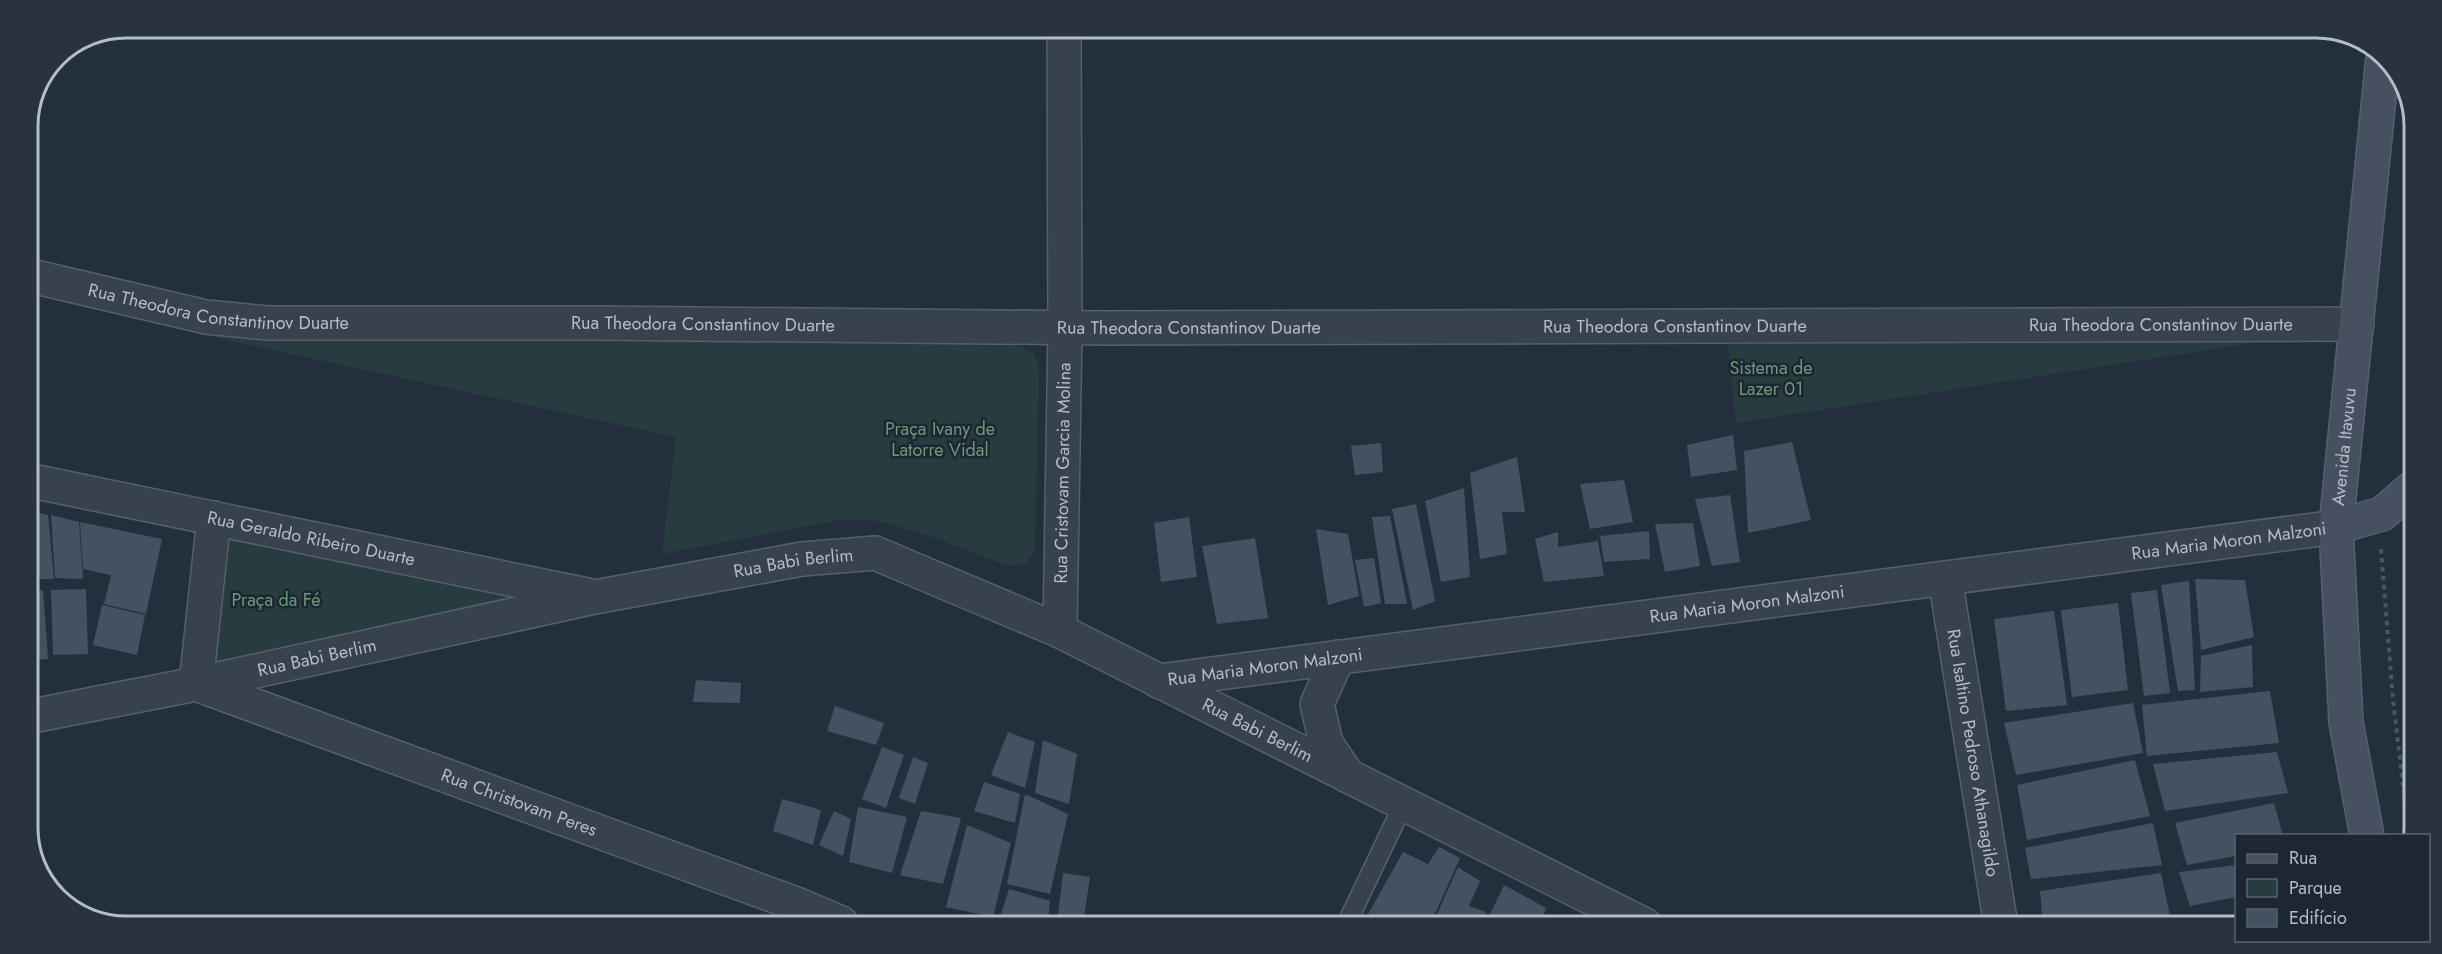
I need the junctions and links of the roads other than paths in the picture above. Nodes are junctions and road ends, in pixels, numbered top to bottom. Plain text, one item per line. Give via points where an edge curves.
1 (1064, 37) edge
2 (2382, 67) edge
3 (37, 278) edge
4 (2357, 324) junction
5 (1065, 328) junction
6 (38, 482) edge
7 (2404, 495) edge
8 (214, 518) junction
9 (2336, 527) junction
10 (1945, 578) junction
11 (595, 597) junction
12 (1060, 631) junction
13 (1338, 657) junction
14 (1158, 681) junction
15 (196, 684) junction
16 (38, 715) edge
17 (1349, 777) junction
18 (1403, 805) junction
19 (2367, 834) edge
20 (800, 914) edge
21 (1350, 916) edge
22 (1627, 916) edge
23 (1999, 916) edge

1 - 5 street, Rua Cristovam Garcia Molina
2 - 4 main road, Avenida Itavuvu
3 - 5 street, Rua Theodora Constantinov Duarte via 206,317 267,323
4 - 5 street, Rua Theodora Constantinov Duarte
4 - 9 main road, Avenida Itavuvu
5 - 12 street, Rua Cristovam Garcia Molina
6 - 8 street, Rua Geraldo Ribeiro Duarte
7 - 9 main road via 2382,514
8 - 11 street, Rua Geraldo Ribeiro Duarte
8 - 15 street
9 - 10 street, Rua Maria Moron Malzoni
9 - 19 main road, Avenida Itavuvu via 2346,722
10 - 13 street, Rua Maria Moron Malzoni
10 - 23 street, Rua Isaltino Pedroso Athanagildo
11 - 12 street, Rua Babi Berlim via 802,559 875,553
11 - 15 street, Rua Babi Berlim
12 - 14 street, Rua Babi Berlim
13 - 14 street, Rua Maria Moron Malzoni
13 - 17 street, Rua Babi Berlim via 1317,704 1326,743
14 - 17 street, Rua Babi Berlim
15 - 16 street, Rua Babi Berlim
15 - 20 street, Rua Christovam Peres
17 - 18 street, Rua Babi Berlim
18 - 21 lane
18 - 22 street, Rua Babi Berlim

